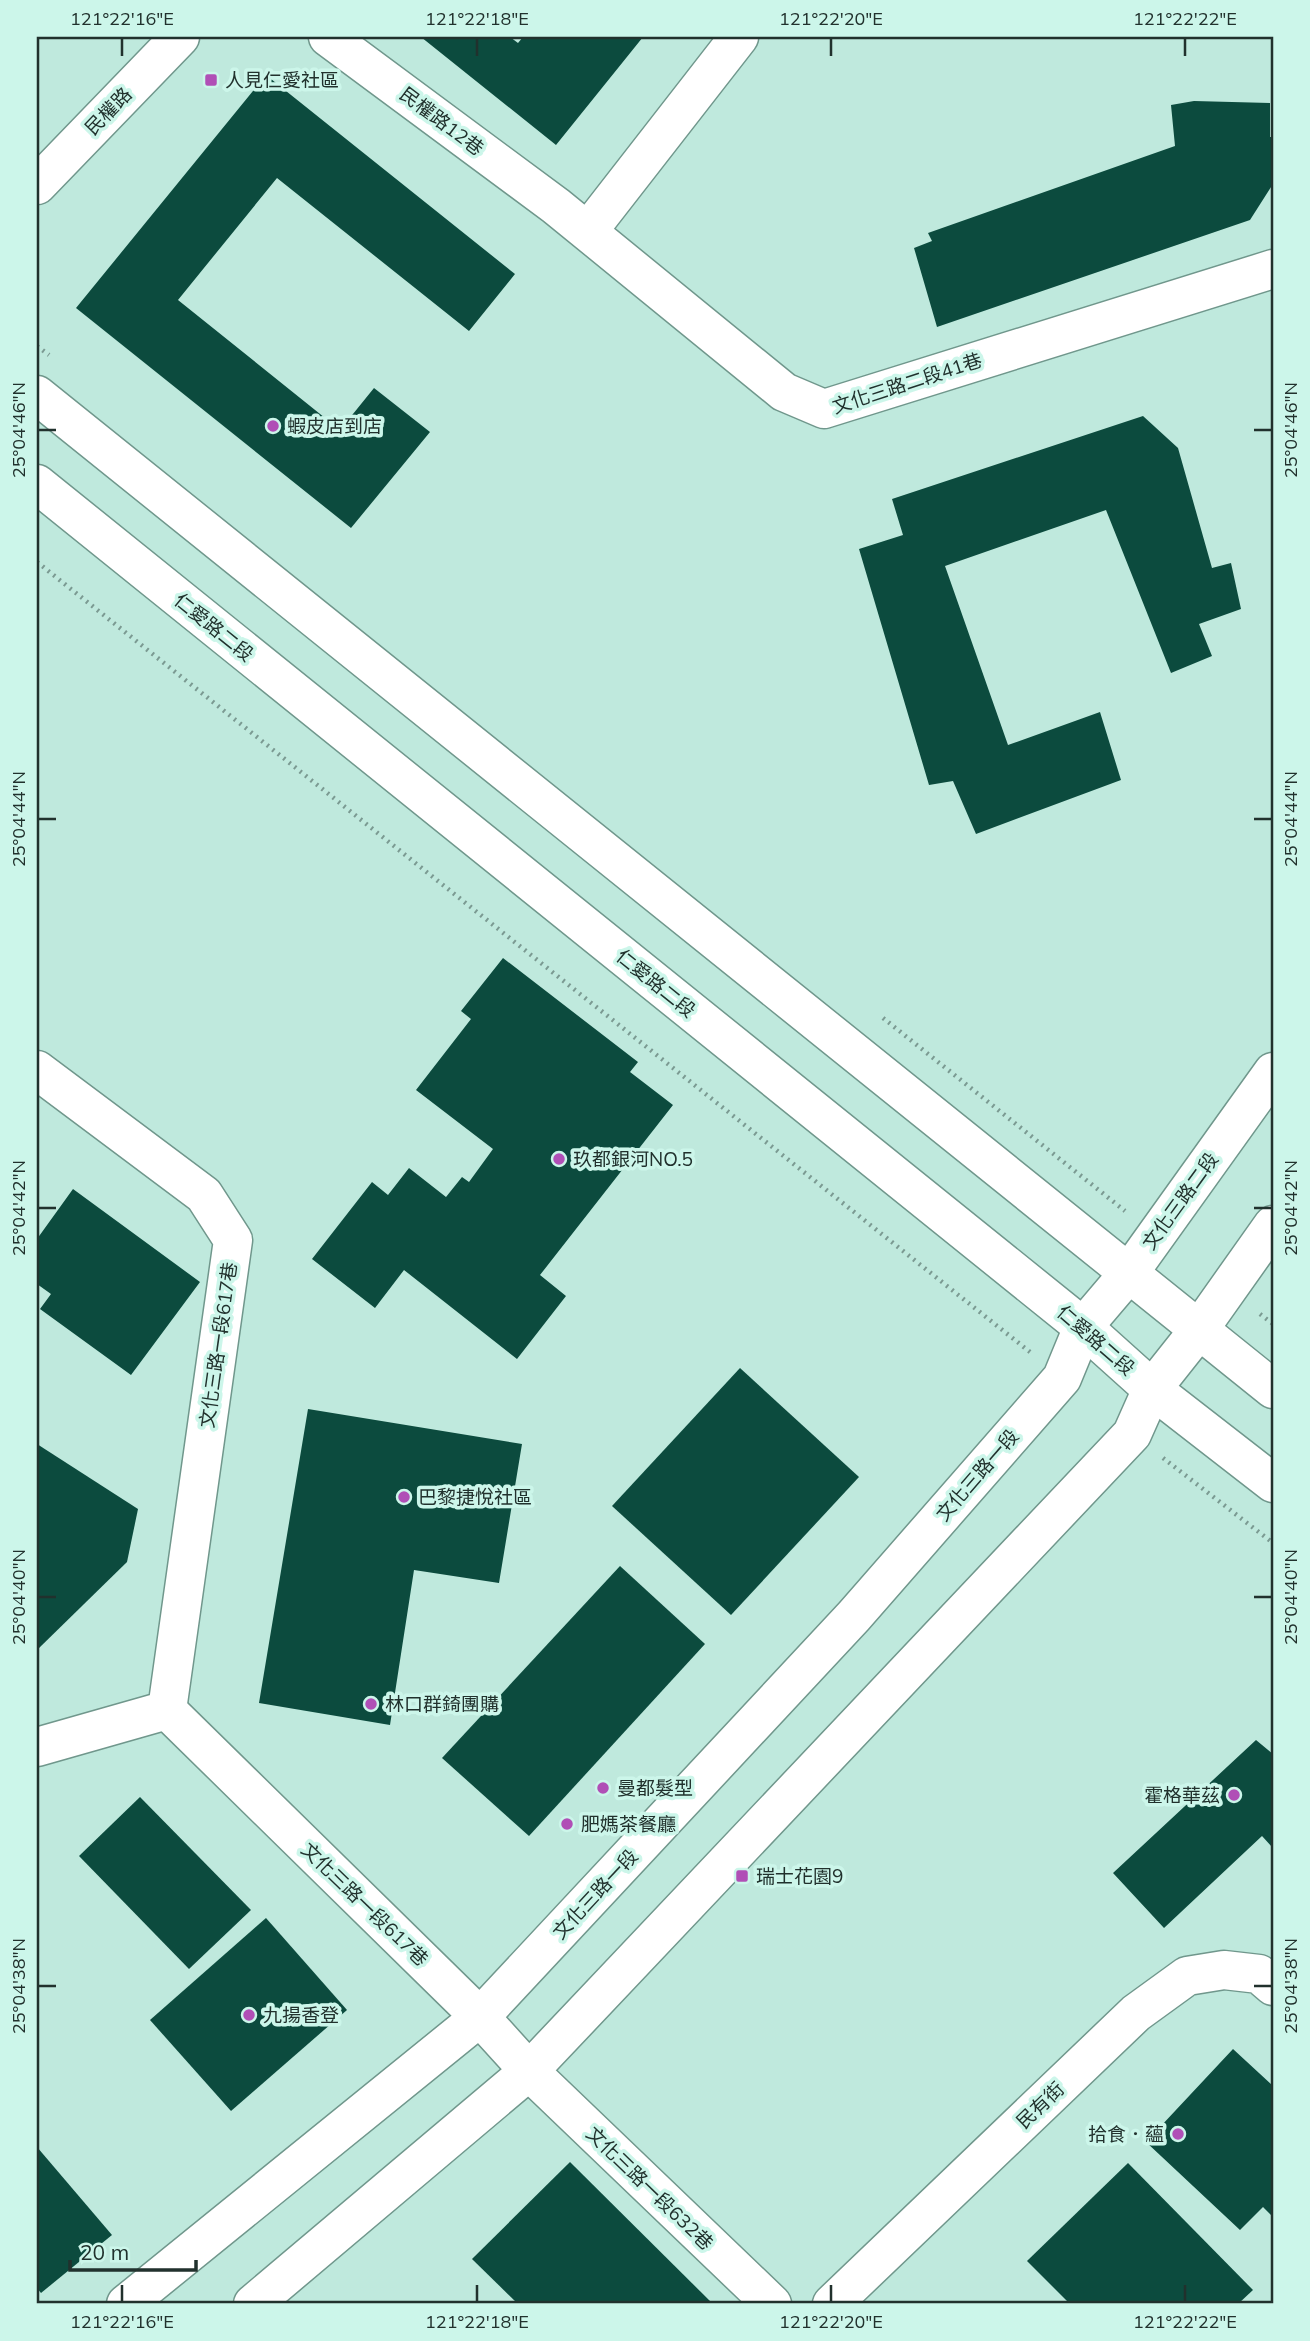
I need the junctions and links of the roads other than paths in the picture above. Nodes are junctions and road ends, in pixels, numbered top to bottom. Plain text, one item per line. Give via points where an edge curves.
1 (180, 37) edge
2 (328, 37) edge
3 (739, 37) edge
4 (37, 186) edge
5 (556, 205) joint
6 (588, 231) junction
7 (1273, 269) edge
8 (37, 395) edge
9 (37, 484) edge
10 (37, 1070) edge
11 (1273, 1072) edge
12 (1273, 1225) edge
13 (1129, 1273) junction
14 (1083, 1327) junction
15 (1198, 1331) junction
16 (1152, 1389) junction
17 (1273, 1389) edge
18 (1273, 1483) edge
19 (167, 1710) junction
20 (37, 1747) edge
21 (1273, 1986) edge
22 (480, 2017) junction
23 (528, 2071) junction
24 (126, 2304) edge
25 (253, 2304) edge
26 (772, 2304) edge
27 (832, 2304) edge

1 - 4 street, 民權路
2 - 5 street, 民權路12巷
3 - 6 street
5 - 6 street, 文化三路二段41巷
6 - 7 street, 文化三路二段41巷 via 784,393 824,409
8 - 13 street
9 - 14 street, 仁愛路二段
10 - 19 street, 文化三路一段617巷 via 204,1195 233,1240
11 - 13 street, 文化三路二段
12 - 15 street
13 - 14 street, 文化三路二段
13 - 15 street
14 - 16 street, 仁愛路二段
14 - 22 street, 文化三路一段 via 1062,1378 854,1616
15 - 16 street
15 - 17 street
16 - 18 street, 仁愛路二段
16 - 23 street via 1132,1434
19 - 20 street
19 - 22 street, 文化三路一段617巷
21 - 27 street, 民有街 via 1259,1974 1224,1970 1187,1976 1136,2013
22 - 23 street, 文化三路一段617巷
22 - 24 street, 文化三路一段
23 - 25 street
23 - 26 street, 文化三路一段632巷

